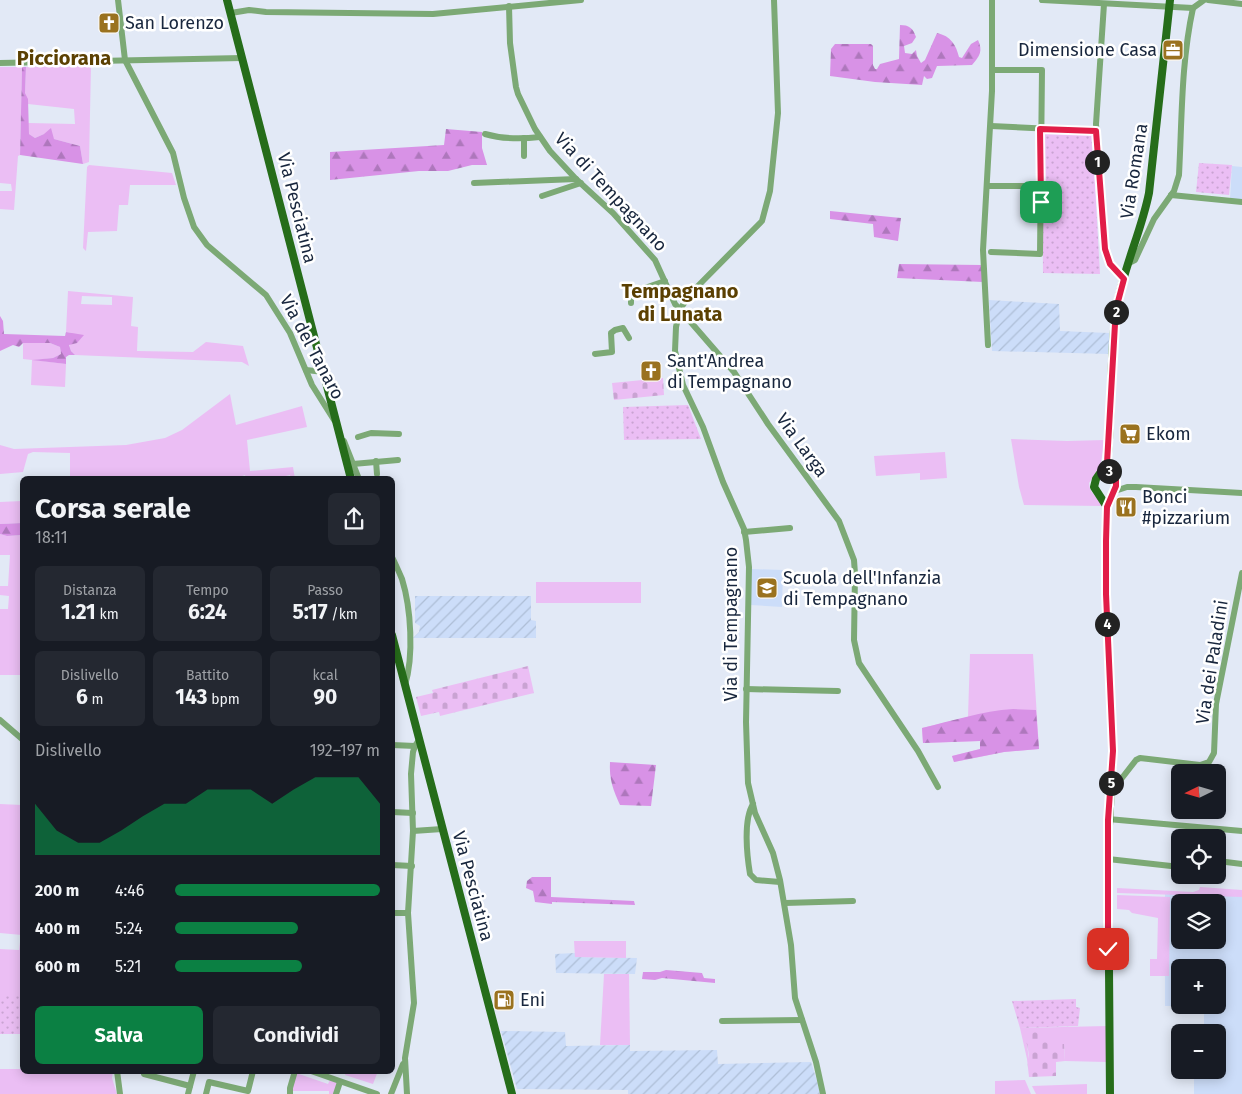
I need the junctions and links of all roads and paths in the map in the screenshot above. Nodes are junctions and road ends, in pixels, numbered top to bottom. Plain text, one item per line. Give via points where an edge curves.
1 (118, 0) edge
2 (227, 0) edge
3 (581, 0) edge
4 (774, 0) edge
5 (992, 0) edge
6 (1042, 0) edge
7 (1206, 0) edge
8 (1076, 1) edge
9 (1169, 3) edge
10 (512, 4) edge
11 (1104, 4) junction
12 (1242, 4) edge
13 (1193, 8) junction
14 (231, 13) junction
15 (242, 58) junction
16 (125, 60) junction
17 (0, 63) edge
18 (992, 70) junction
19 (991, 126) junction
20 (1040, 129) junction
21 (1096, 131) junction
22 (485, 134) dead end
23 (540, 137) junction
24 (524, 138) junction
25 (524, 156) dead end
26 (579, 181) junction
27 (474, 183) dead end
28 (987, 186) junction
29 (1042, 186) junction
30 (1171, 195) junction
31 (542, 196) dead end
32 (1242, 202) edge
33 (1142, 221) junction
34 (1153, 222) junction
35 (991, 252) dead end
36 (1129, 263) junction
37 (1124, 279) junction
38 (665, 281) junction
39 (631, 303) dead end
40 (680, 309) junction
41 (629, 338) dead end
42 (988, 345) dead end
43 (595, 354) dead end
44 (306, 370) junction
45 (324, 372) junction
46 (337, 424) junction
47 (399, 434) dead end
48 (358, 437) dead end
49 (398, 460) dead end
50 (376, 461) junction
51 (1107, 463) junction
52 (353, 464) junction
53 (377, 474) dead end
54 (350, 476) edge
55 (358, 476) edge
56 (1100, 476) junction
57 (1113, 478) junction
58 (1127, 487) junction
59 (1114, 493) junction
60 (1242, 493) edge
61 (1100, 495) junction
62 (1107, 507) junction
63 (790, 528) dead end
64 (744, 532) junction
65 (395, 564) edge
66 (1242, 574) edge
67 (395, 647) edge
68 (405, 685) junction
69 (746, 689) junction
70 (838, 691) dead end
71 (0, 720) edge
72 (20, 737) edge
73 (417, 743) junction
74 (395, 745) edge
75 (1111, 786) junction
76 (938, 787) dead end
77 (753, 804) junction
78 (395, 812) edge
79 (413, 813) junction
80 (1108, 820) junction
81 (442, 829) junction
82 (413, 831) junction
83 (1242, 831) edge
84 (1108, 859) junction
85 (1226, 862) edge
86 (1242, 864) edge
87 (395, 865) edge
88 (412, 866) junction
89 (1171, 866) edge
90 (780, 882) junction
91 (853, 900) dead end
92 (785, 903) junction
93 (395, 913) edge
94 (408, 913) junction
95 (802, 1020) junction
96 (722, 1021) dead end
97 (405, 1058) junction
98 (117, 1074) edge
99 (144, 1074) edge
100 (193, 1074) edge
101 (252, 1074) edge
102 (294, 1074) edge
103 (319, 1074) edge
104 (340, 1082) junction
105 (190, 1086) junction
106 (120, 1094) edge
107 (188, 1094) edge
108 (206, 1094) edge
109 (290, 1094) edge
110 (336, 1094) edge
111 (377, 1094) edge
112 (391, 1094) edge
113 (407, 1094) edge
114 (512, 1094) edge
115 (823, 1094) edge
116 (1110, 1094) edge

1 - 16 street, Via del Tanaro
2 - 14 main road, Via Pesciatina
3 - 10 street
4 - 40 street via 778,113 765,212 762,221 693,291
5 - 18 street
6 - 8 street
7 - 12 street
7 - 13 street
8 - 11 street
9 - 11 street
9 - 13 street
9 - 33 main road, Via Romana via 1150,188
10 - 14 street via 433,14 249,10
10 - 23 street, Via di Tempagnano via 510,43 516,87
11 - 21 street
13 - 30 street via 1186,45 1179,175
14 - 15 main road, Via Pesciatina
15 - 16 street
15 - 45 main road, Via Pesciatina
16 - 17 street
16 - 44 street, Via del Tanaro via 173,153 194,227 207,245 266,295 290,333
18 - 19 street
18 - 20 street via 1042,70
19 - 20 street
19 - 28 street
20 - 21 street
20 - 29 street
21 - 37 street via 1105,249 1110,264
22 - 24 street
23 - 24 street
23 - 26 street, Via di Tempagnano
24 - 25 street
26 - 27 street
26 - 31 street
26 - 38 street, Via di Tempagnano via 647,249
28 - 29 street
28 - 42 street via 983,250
29 - 35 street via 1040,254
30 - 32 street
30 - 34 street
33 - 34 street
33 - 36 main road, Via Romana
34 - 36 street via 1134,260
36 - 37 main road, Via Romana
37 - 51 main road, Via Romana via 1115,324
38 - 39 street via 633,292
38 - 40 street, Via di Tempagnano
40 - 64 street, Via di Tempagnano via 675,336 680,376
40 - 76 street, Via Larga via 734,372 839,521 854,560 854,640 860,663
41 - 43 street via 623,328 614,330 612,352
44 - 45 street
44 - 46 street, Via del Tanaro
45 - 46 main road, Via Pesciatina
46 - 52 street, Via Pesciatina
46 - 54 main road, Via Pesciatina
47 - 48 street via 371,433
49 - 50 street
50 - 52 street
50 - 53 street
51 - 56 main road
51 - 57 main road
52 - 55 street, Via Pesciatina
56 - 57 main road via 1106,474
56 - 61 main road via 1094,486
57 - 58 street
57 - 59 main road
58 - 59 street
58 - 60 street
59 - 61 main road
59 - 62 main road
61 - 62 main road
62 - 75 main road
63 - 64 street
64 - 69 street, Via di Tempagnano via 749,567
65 - 68 street, Via Pesciatina via 407,600 409,672
66 - 75 street, Via dei Paladini via 1216,704 1213,758 1200,765 1140,758
67 - 68 main road, Via Pesciatina
68 - 73 main road, Via Pesciatina
69 - 70 street
69 - 77 street, Via di Tempagnano via 748,783
71 - 72 street
73 - 74 street
73 - 79 street via 412,774
73 - 81 main road, Via Pesciatina
75 - 80 main road
77 - 90 street, Via di Tempagnano via 773,853
77 - 90 street via 747,821 750,874 756,880
78 - 79 street
79 - 82 street
80 - 83 street
80 - 84 main road
81 - 82 street
81 - 114 main road, Via Pesciatina
82 - 88 street
84 - 89 street
84 - 116 main road
85 - 86 street
87 - 88 street
88 - 94 street
90 - 92 street, Via di Tempagnano
91 - 92 street
92 - 95 street, Via di Tempagnano via 795,998
93 - 94 street
94 - 97 street via 414,1003
95 - 96 street
95 - 115 street, Via di Tempagnano
97 - 112 street
97 - 113 street
98 - 106 street
99 - 105 street
100 - 105 street
101 - 108 street via 248,1091 209,1082
102 - 109 street
103 - 104 street
104 - 110 street
104 - 111 street
105 - 107 street

